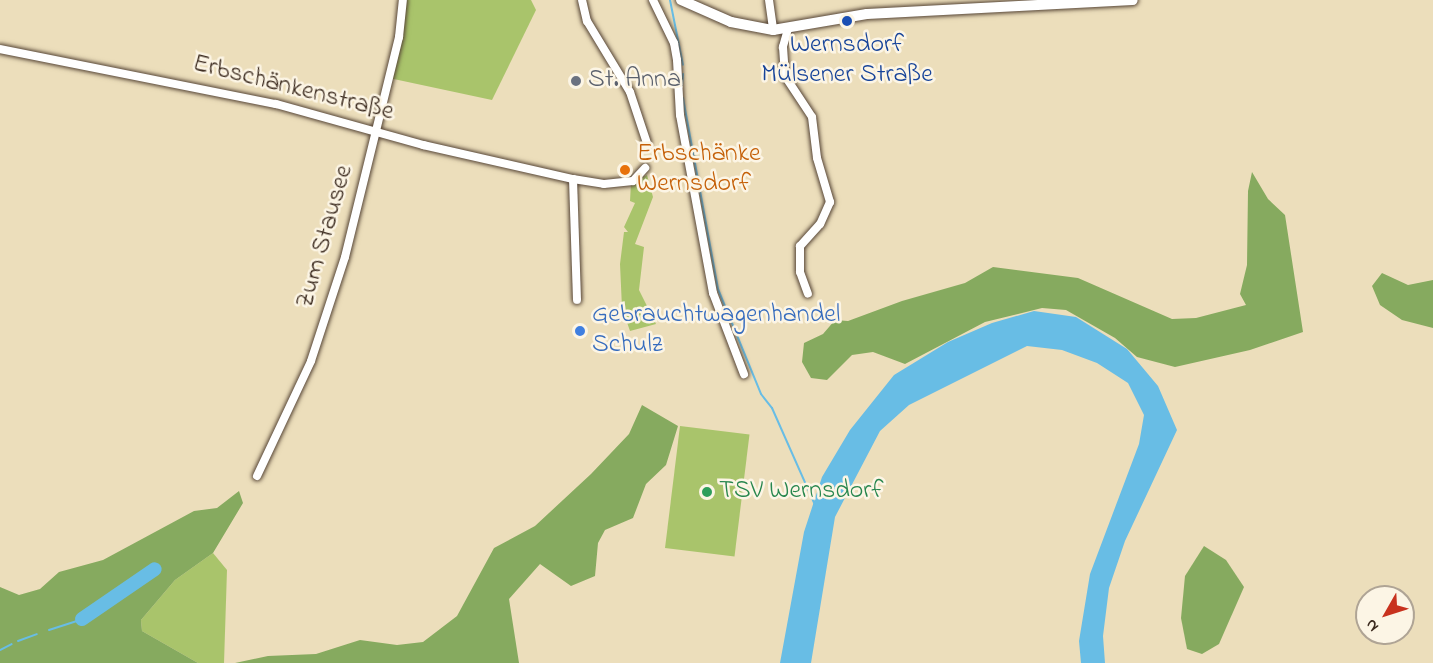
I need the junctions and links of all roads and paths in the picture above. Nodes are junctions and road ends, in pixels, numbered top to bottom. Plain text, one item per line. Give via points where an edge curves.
1 (404, 0) edge
2 (582, 0) edge
3 (653, 0) edge
4 (681, 0) edge
5 (769, 0) edge
6 (1133, 0) edge
7 (978, 4) edge
8 (788, 29) junction
9 (773, 30) junction
10 (0, 48) edge
11 (377, 129) junction
12 (647, 143) dead end
13 (645, 168) dead end
14 (573, 179) junction
15 (808, 294) dead end
16 (578, 300) dead end
17 (744, 375) dead end
18 (257, 476) dead end

1 - 11 street, Zum Stausee
2 - 12 street via 587,21 630,92
3 - 17 street via 674,43 680,115 713,293
4 - 9 street via 731,22
5 - 9 street
6 - 7 street
7 - 8 street via 867,14
8 - 9 street
8 - 15 street via 783,47 785,76 812,117 817,158 830,202 820,224 800,246 800,272
10 - 11 street, Erbschänkenstraße via 122,71
11 - 14 street, Erbschänkenstraße via 423,145
11 - 18 street, Zum Stausee via 345,257 310,361
13 - 14 street, Erbschänkenstraße via 633,181 604,184
14 - 16 street

